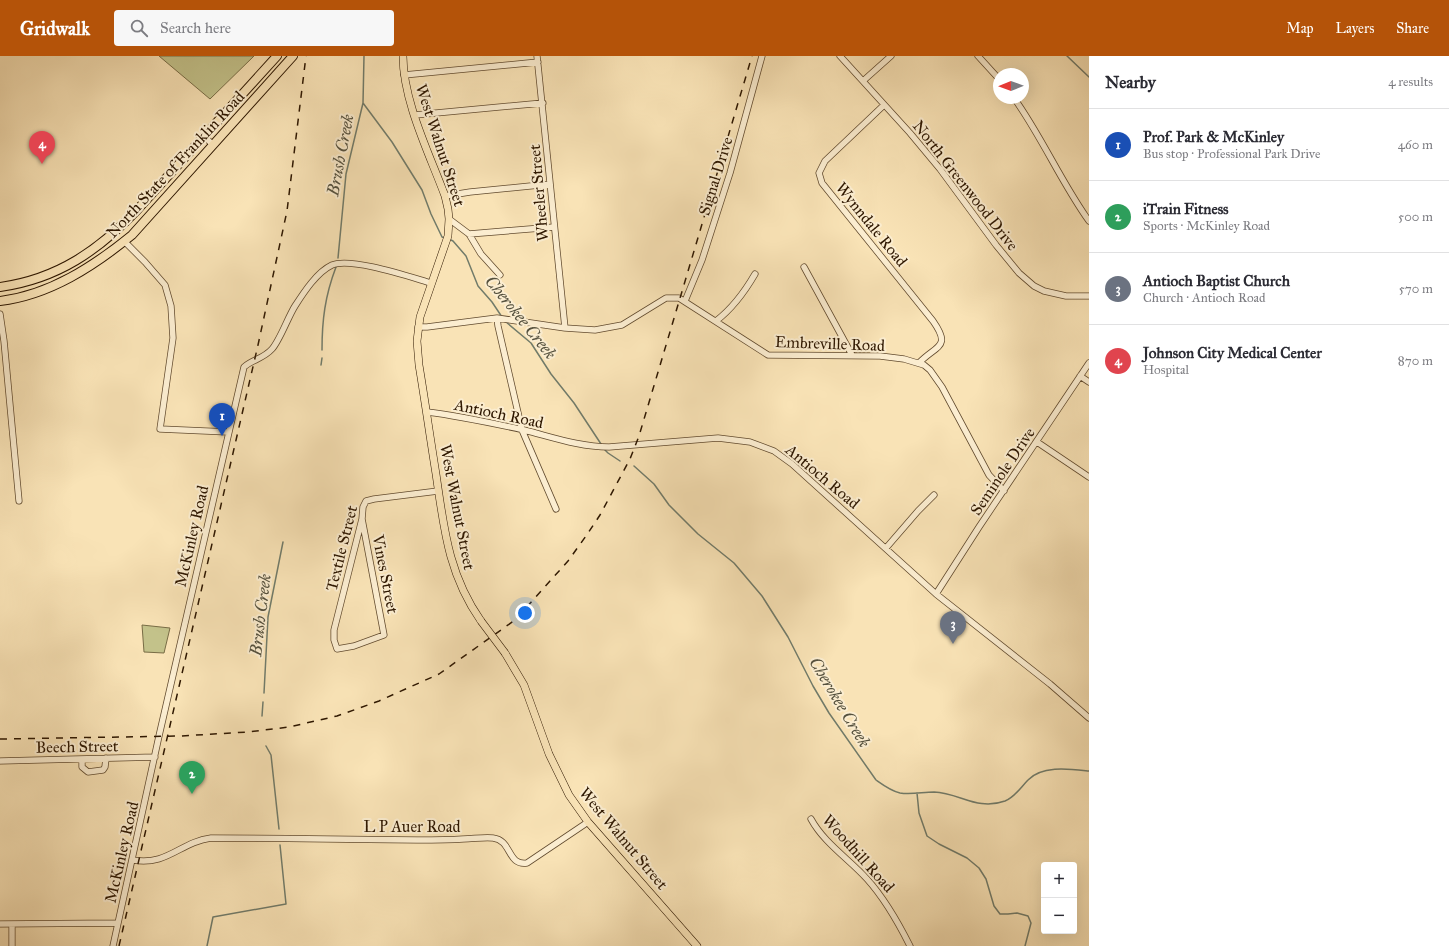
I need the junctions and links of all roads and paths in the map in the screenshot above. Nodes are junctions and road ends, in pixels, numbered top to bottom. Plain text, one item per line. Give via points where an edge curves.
1 (276, 56) edge
2 (293, 56) edge
3 (403, 56) edge
4 (762, 56) edge
5 (840, 56) edge
6 (891, 56) edge
7 (978, 56) edge
8 (538, 59) edge
9 (993, 72) edge
10 (404, 75) junction
11 (863, 80) junction
12 (543, 103) junction
13 (1018, 104) edge
14 (884, 105) junction
15 (415, 115) junction
16 (204, 136) junction
17 (213, 145) junction
18 (550, 184) junction
19 (445, 196) junction
20 (449, 219) junction
21 (1089, 221) edge
22 (554, 227) junction
23 (469, 234) junction
24 (124, 241) junction
25 (804, 266) dead end
26 (755, 274) dead end
27 (500, 275) dead end
28 (431, 283) junction
29 (0, 287) edge
30 (1089, 296) edge
31 (0, 300) edge
32 (685, 301) junction
33 (0, 314) edge
34 (501, 318) junction
35 (716, 321) junction
36 (418, 327) junction
37 (565, 328) junction
38 (852, 355) junction
39 (1089, 362) edge
40 (919, 363) junction
41 (1080, 376) junction
42 (1089, 382) edge
43 (427, 412) junction
44 (522, 430) junction
45 (228, 432) junction
46 (1037, 442) junction
47 (1089, 477) edge
48 (438, 490) junction
49 (1004, 491) junction
50 (934, 495) dead end
51 (19, 501) dead end
52 (556, 509) dead end
53 (362, 519) junction
54 (886, 548) junction
55 (936, 594) junction
56 (337, 649) joint
57 (1089, 718) edge
58 (155, 757) junction
59 (106, 758) junction
60 (82, 759) junction
61 (0, 761) edge
62 (811, 818) dead end
63 (588, 822) junction
64 (133, 860) junction
65 (118, 923) junction
66 (0, 924) edge
67 (12, 924) junction
68 (12, 946) edge
69 (113, 946) edge
70 (697, 946) edge
71 (910, 946) edge

1 - 16 highway, North State of Franklin Road
2 - 17 highway, North State of Franklin Road
3 - 10 main road, West Walnut Street
4 - 32 street, Signal Drive via 730,173 702,260
5 - 11 street, North Greenwood Drive
6 - 11 street
7 - 9 street
8 - 10 street
8 - 12 street, Wheeler Street
10 - 15 main road, West Walnut Street
11 - 14 street, North Greenwood Drive
12 - 15 street
12 - 18 street, Wheeler Street
13 - 21 street
14 - 30 street, North Greenwood Drive via 940,169 1019,274 1044,291 1066,296
14 - 40 street, Wynndale Road via 825,161 819,172 822,183 869,239 941,333 940,344
15 - 19 main road, West Walnut Street
16 - 17 street
16 - 29 highway, North State of Franklin Road via 122,226 86,255 48,275
17 - 24 highway, North State of Franklin Road
18 - 19 street
18 - 22 street, Wheeler Street
19 - 20 main road, West Walnut Street
20 - 23 street, West Walnut Street
20 - 28 main road, West Walnut Street via 447,239
22 - 23 street
22 - 37 street, Wheeler Street
23 - 27 street, West Walnut Street via 481,254
24 - 31 highway, North State of Franklin Road via 102,259 56,284 27,296
24 - 45 street via 165,285 172,306 173,338 160,429
25 - 38 street
26 - 35 street via 739,300
28 - 36 main road, West Walnut Street
28 - 45 street, McKinley Road via 358,264 337,264 327,268 303,294 288,317 274,347 244,367
32 - 35 street, Embreville Road
32 - 37 street, Embreville Road via 679,298 666,298 622,325 594,330
33 - 51 street
34 - 36 street, Embreville Road
34 - 37 street, Embreville Road
34 - 44 street via 498,326
35 - 38 street, Embreville Road via 768,355
36 - 43 main road, West Walnut Street via 417,351
38 - 40 street, Embreville Road via 880,356
39 - 41 street, Seminole Drive
40 - 49 street, Embreville Road via 930,370 942,387 989,475
41 - 42 street
41 - 46 street, Seminole Drive
43 - 44 street, Antioch Road
43 - 48 main road, West Walnut Street
44 - 52 street
44 - 54 street, Antioch Road via 593,446 718,438 750,442 774,451 792,464
45 - 58 street, McKinley Road
46 - 47 street
46 - 49 street, Seminole Drive
48 - 53 street, Textile Street via 366,501
48 - 63 main road, West Walnut Street, bridge via 454,572 468,603 505,653 524,685 560,778
49 - 55 street, Seminole Drive
50 - 54 street
53 - 56 street, Textile Street via 334,630
53 - 56 street, Vines Street via 384,635
54 - 55 street, Antioch Road
55 - 57 street, Antioch Road
58 - 59 street, Beech Street
58 - 64 street, McKinley Road
59 - 60 street, Beech Street
59 - 60 street via 106,767 103,770 88,772 82,767
60 - 61 street, Beech Street
62 - 71 street, Woodhill Road via 824,837 884,899
63 - 64 street, L P Auer Road via 523,864 512,858 506,845 494,838 211,838 201,839 162,859
63 - 70 main road, West Walnut Street
64 - 65 street, McKinley Road
65 - 67 street
65 - 69 street, McKinley Road
66 - 67 street
67 - 68 street

